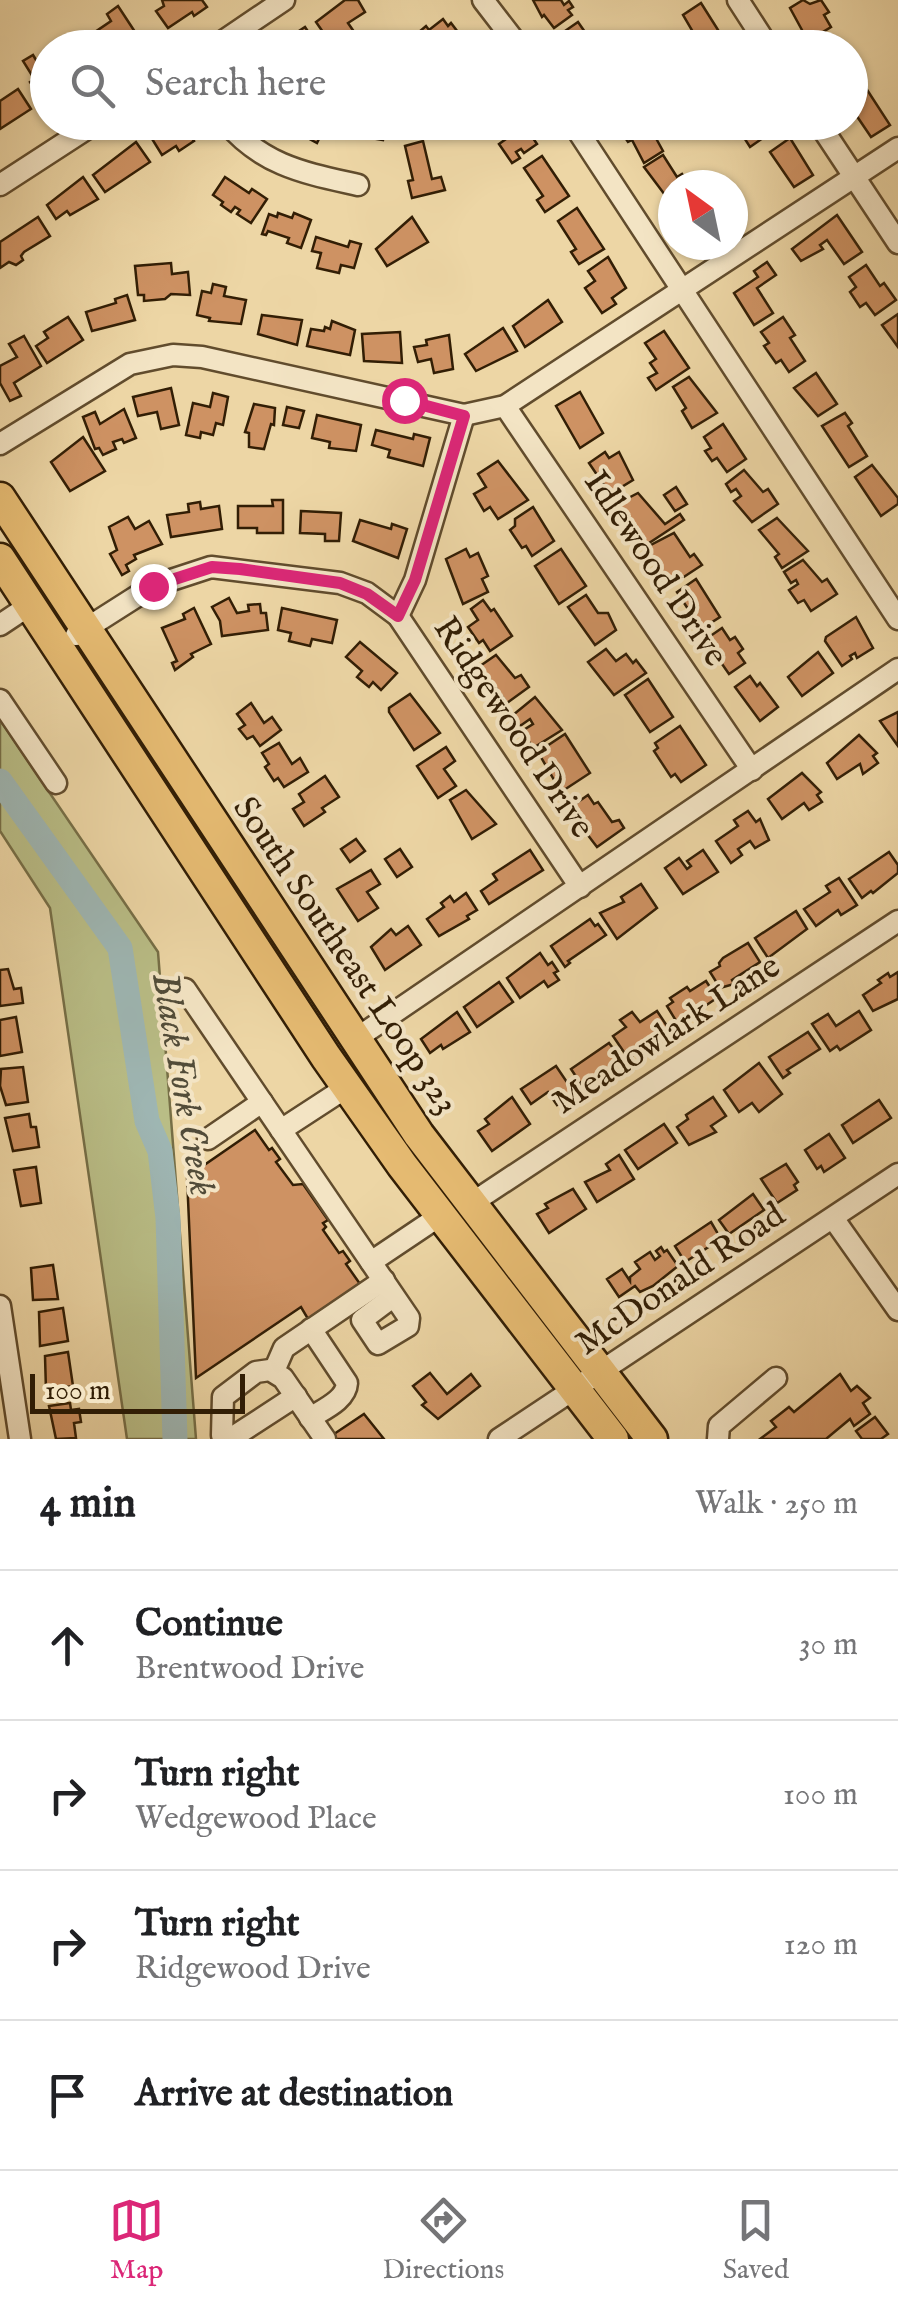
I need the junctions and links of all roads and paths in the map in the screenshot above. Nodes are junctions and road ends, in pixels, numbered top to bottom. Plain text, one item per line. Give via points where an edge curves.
1 (284, 0) edge
2 (483, 0) edge
3 (738, 0) edge
4 (240, 30) edge
5 (506, 30) edge
6 (757, 30) edge
7 (69, 140) edge
8 (242, 140) edge
9 (584, 140) edge
10 (830, 140) edge
11 (898, 148) edge
12 (854, 176) junction
13 (0, 185) edge
14 (358, 185) dead end
15 (898, 243) edge
16 (682, 290) junction
17 (506, 406) junction
18 (464, 416) junction
19 (0, 444) edge
20 (0, 498) edge
21 (0, 559) edge
22 (30, 605) junction
23 (398, 616) junction
24 (898, 619) edge
25 (0, 625) edge
26 (84, 630) junction
27 (58, 648) junction
28 (898, 669) edge
29 (0, 700) edge
30 (752, 770) junction
31 (56, 782) dead end
32 (580, 886) junction
33 (898, 922) edge
34 (185, 989) dead end
35 (354, 1040) junction
36 (346, 1087) junction
37 (262, 1102) junction
38 (281, 1130) junction
39 (208, 1139) dead end
40 (898, 1174) edge
41 (472, 1203) junction
42 (441, 1215) junction
43 (833, 1218) junction
44 (371, 1262) junction
45 (0, 1306) edge
46 (898, 1310) edge
47 (311, 1330) junction
48 (274, 1370) junction
49 (601, 1372) junction
50 (776, 1378) dead end
51 (574, 1389) junction
52 (296, 1396) junction
53 (310, 1418) junction
54 (20, 1439) edge
55 (229, 1439) edge
56 (325, 1439) edge
57 (500, 1439) edge
58 (614, 1439) edge
59 (652, 1439) edge
60 (718, 1439) edge

1 - 4 street
2 - 5 street
3 - 6 street
7 - 13 street
8 - 14 street via 290,169
9 - 16 street
10 - 12 street
11 - 12 street
12 - 15 street
12 - 16 street
16 - 17 street
16 - 24 street
17 - 18 street
17 - 30 street, Idlewood Drive
18 - 19 street via 173,355 130,364
18 - 23 street
20 - 26 highway, South Southeast Loop 323
21 - 22 highway, South Southeast Loop 323
22 - 25 street
22 - 27 highway, South Southeast Loop 323
23 - 26 street, Ridgewood Drive via 340,583 212,567 153,586
23 - 32 street, Ridgewood Drive
26 - 27 street, Ridgewood Drive
26 - 35 highway, South Southeast Loop 323
27 - 36 highway, South Southeast Loop 323
28 - 30 street
29 - 31 street
30 - 32 street
32 - 35 street
33 - 41 street, Meadowlark Lane
34 - 37 street
35 - 41 highway, South Southeast Loop 323
36 - 38 street
36 - 42 highway, South Southeast Loop 323
37 - 38 street
37 - 39 street
38 - 44 street
40 - 43 street, McDonald Road
41 - 49 highway, South Southeast Loop 323
42 - 44 street
42 - 51 highway, South Southeast Loop 323
43 - 46 street
43 - 49 street, McDonald Road
44 - 47 street via 389,1288
45 - 54 street
47 - 48 street via 284,1348
47 - 53 street via 347,1389
48 - 52 street
48 - 55 street via 256,1372 222,1397 222,1435
49 - 51 street, McDonald Road
49 - 59 highway, South Southeast Loop 323
50 - 60 street via 720,1426
51 - 57 street, McDonald Road
51 - 58 highway, South Southeast Loop 323
52 - 53 street
52 - 55 street
53 - 56 street

